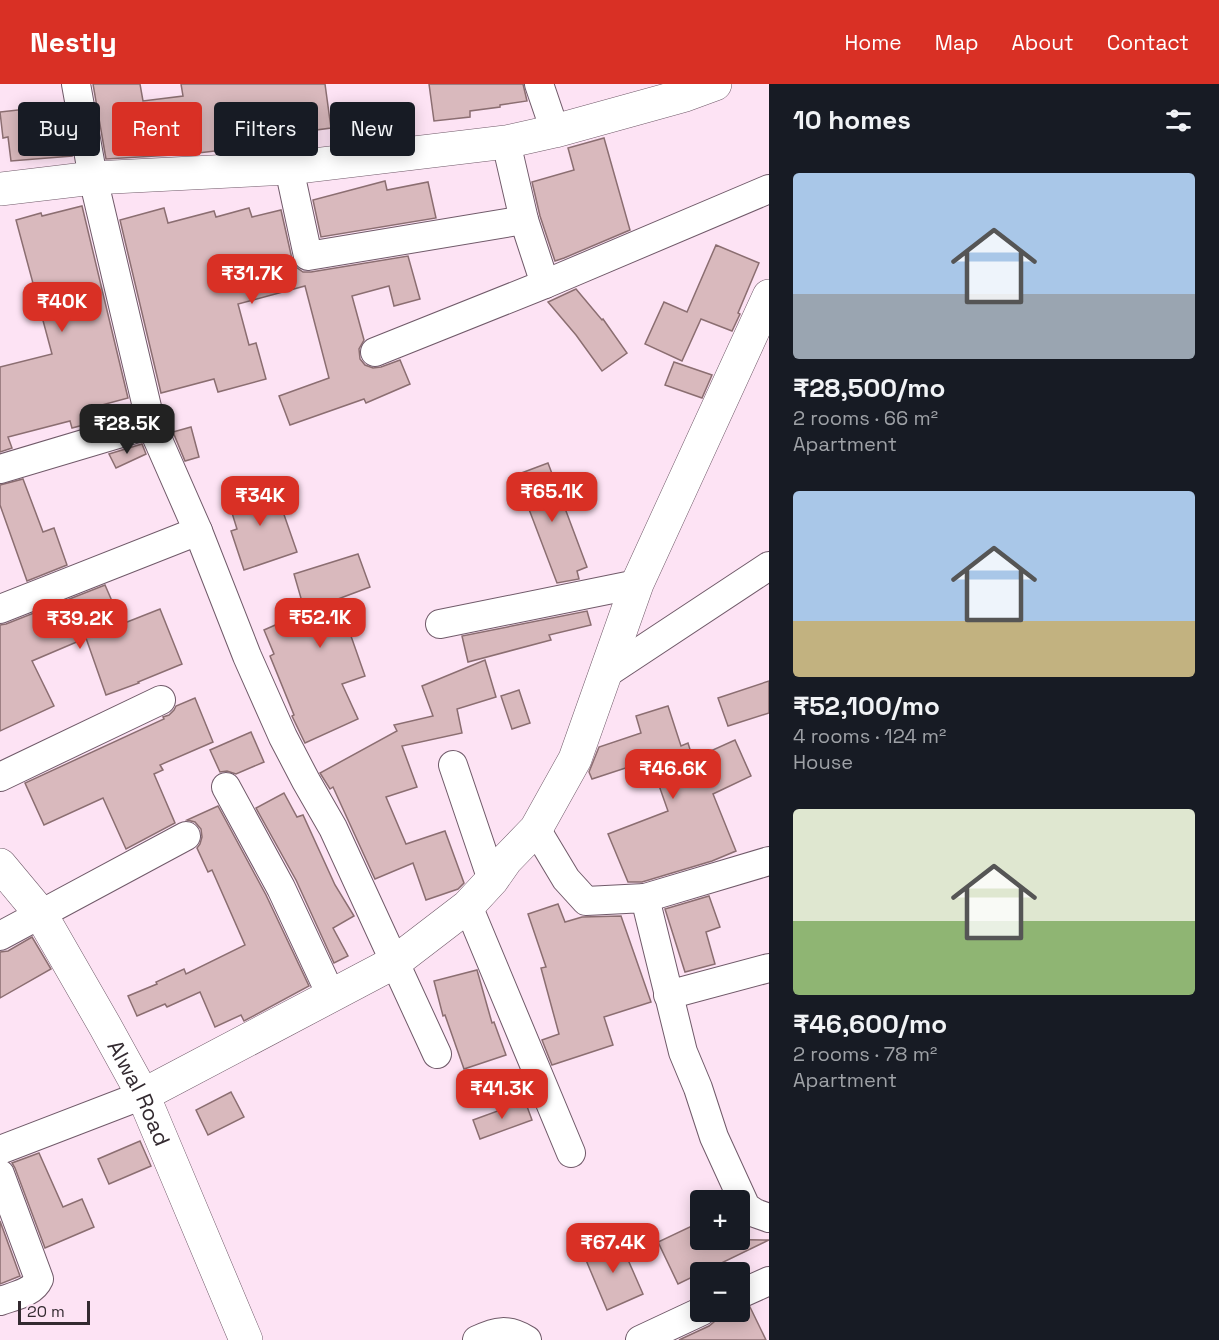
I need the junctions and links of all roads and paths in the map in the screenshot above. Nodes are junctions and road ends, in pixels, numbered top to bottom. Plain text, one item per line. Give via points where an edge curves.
1 (76, 84) edge
2 (539, 84) edge
3 (715, 84) edge
4 (683, 89) edge
5 (555, 131) junction
6 (506, 142) junction
7 (289, 168) junction
8 (93, 178) junction
9 (0, 189) edge
10 (769, 189) edge
11 (524, 220) junction
12 (545, 285) junction
13 (769, 296) edge
14 (375, 352) dead end
15 (151, 424) junction
16 (1, 465) edge
17 (198, 531) junction
18 (769, 566) edge
19 (636, 584) junction
20 (0, 609) edge
21 (440, 624) dead end
22 (604, 675) junction
23 (161, 700) dead end
24 (453, 765) dead end
25 (0, 777) edge
26 (226, 787) dead end
27 (536, 829) junction
28 (186, 836) dead end
29 (769, 861) edge
30 (0, 865) edge
31 (492, 880) junction
32 (645, 898) junction
33 (468, 906) junction
34 (40, 913) junction
35 (0, 936) edge
36 (395, 962) junction
37 (769, 968) edge
38 (332, 994) junction
39 (668, 995) junction
40 (438, 1054) dead end
41 (143, 1095) junction
42 (0, 1150) edge
43 (571, 1153) dead end
44 (0, 1174) edge
45 (769, 1218) edge
46 (769, 1281) edge
47 (750, 1290) edge
48 (0, 1301) edge
49 (690, 1317) edge
50 (246, 1340) edge
51 (477, 1340) edge
52 (527, 1340) edge
53 (640, 1340) edge

1 - 8 street
2 - 5 street
3 - 4 street
4 - 5 street
5 - 6 street
6 - 7 street
6 - 11 street
7 - 8 street
7 - 11 street via 308,256
8 - 9 street
8 - 15 street
10 - 12 street
11 - 12 street
12 - 14 street
13 - 19 street
15 - 16 street
15 - 17 street
17 - 20 street
17 - 36 street via 283,737 333,828
18 - 22 street
19 - 21 street
19 - 22 street
22 - 27 street via 575,759
23 - 25 street
24 - 31 street
26 - 38 street
27 - 31 street
27 - 32 street via 566,879 586,901
28 - 34 street
29 - 32 street
30 - 34 street, Alwal Road
31 - 33 street
32 - 39 street
33 - 36 street
33 - 43 street
34 - 35 street
34 - 41 street, Alwal Road
36 - 38 street
36 - 40 street
37 - 39 street
38 - 41 street
39 - 45 street via 683,1052 735,1185 746,1207
41 - 42 street
41 - 50 street, Alwal Road
44 - 48 street via 39,1279 36,1287
46 - 47 street
49 - 53 street
51 - 52 street via 504,1331

